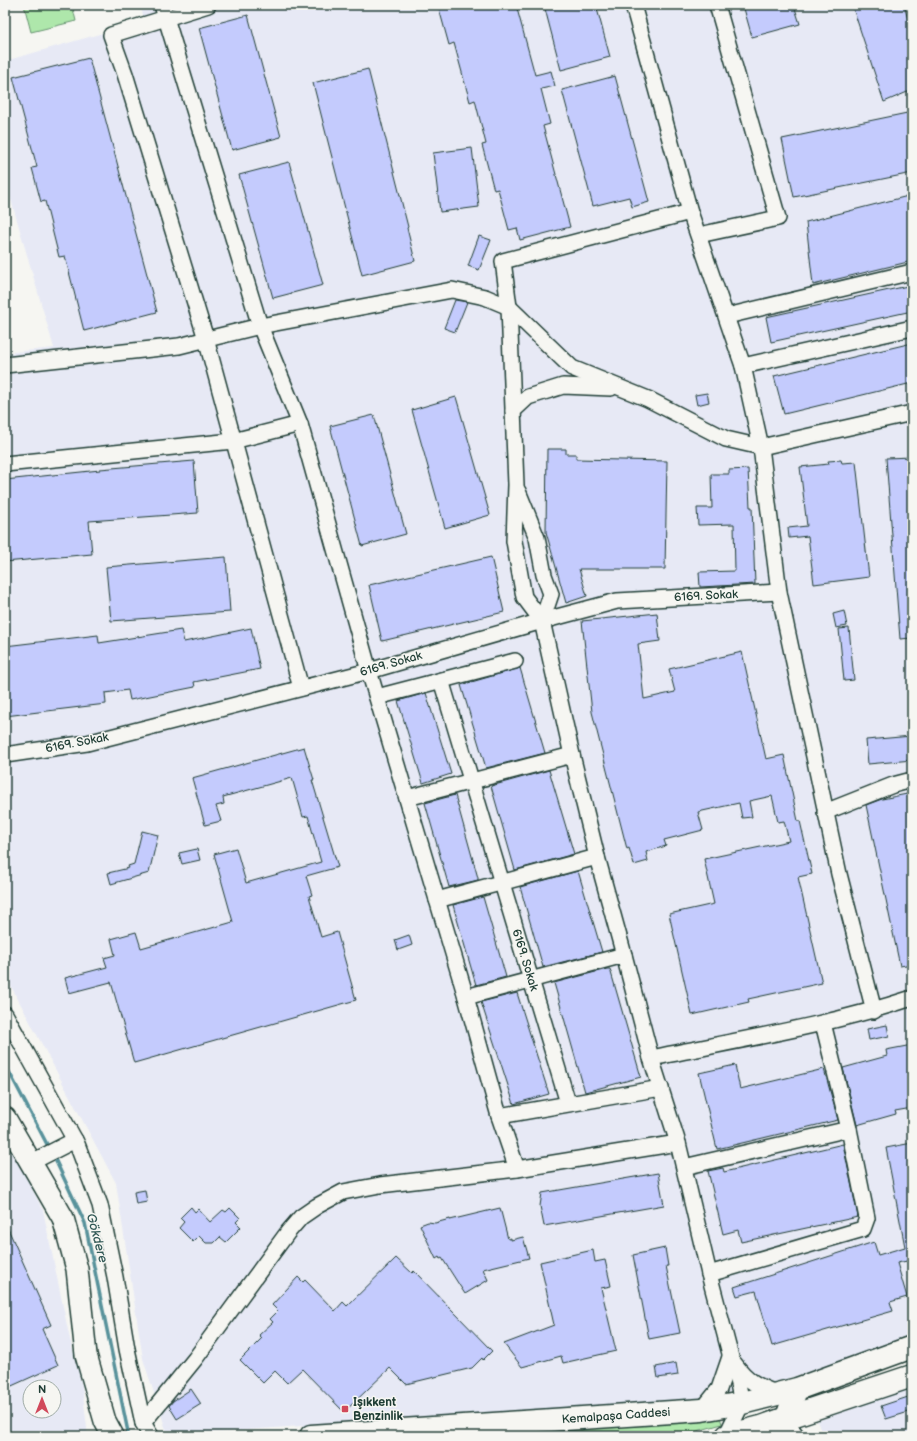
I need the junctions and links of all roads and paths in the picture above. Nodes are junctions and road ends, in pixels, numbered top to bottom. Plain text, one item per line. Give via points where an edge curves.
1 (208, 5) edge
2 (633, 5) edge
3 (717, 5) edge
4 (164, 11) edge
5 (690, 212) junction
6 (699, 236) junction
7 (912, 272) edge
8 (509, 307) junction
9 (727, 316) junction
10 (260, 326) junction
11 (912, 328) edge
12 (206, 339) junction
13 (5, 366) edge
14 (743, 366) junction
15 (623, 389) junction
16 (513, 411) junction
17 (912, 413) edge
18 (300, 424) junction
19 (233, 441) junction
20 (761, 447) junction
21 (5, 464) edge
22 (516, 485) junction
23 (779, 592) junction
24 (542, 621) junction
25 (515, 661) dead end
26 (369, 671) junction
27 (441, 680) junction
28 (301, 688) junction
29 (377, 697) junction
30 (5, 755) edge
31 (572, 755) junction
32 (912, 780) edge
33 (472, 781) junction
34 (407, 798) junction
35 (825, 812) junction
36 (597, 857) junction
37 (502, 882) junction
38 (438, 900) junction
39 (624, 955) junction
40 (531, 979) junction
41 (466, 998) junction
42 (912, 998) edge
43 (874, 1011) junction
44 (5, 1014) edge
45 (823, 1023) junction
46 (651, 1058) junction
47 (661, 1088) junction
48 (568, 1103) junction
49 (499, 1116) junction
50 (5, 1118) edge
51 (849, 1129) junction
52 (75, 1140) junction
53 (678, 1143) junction
54 (30, 1163) junction
55 (684, 1167) junction
56 (517, 1169) junction
57 (709, 1274) junction
58 (912, 1347) edge
59 (730, 1357) junction
60 (912, 1376) edge
61 (788, 1391) junction
62 (742, 1403) junction
63 (702, 1410) junction
64 (517, 1422) junction
65 (789, 1427) edge
66 (147, 1430) edge
67 (483, 1430) edge
68 (112, 1436) edge
69 (311, 1436) edge
70 (550, 1436) edge
71 (727, 1436) edge

1 - 4 street
2 - 5 street
3 - 6 street via 778,218
4 - 10 street
4 - 12 street via 111,36
5 - 6 street
5 - 8 street via 503,261
6 - 9 street
7 - 9 street
8 - 10 street via 485,297 452,290
8 - 15 street via 572,368
8 - 16 street
9 - 14 street
10 - 12 street
10 - 18 street
11 - 14 street
12 - 13 street via 179,346
12 - 19 street
14 - 20 street
15 - 16 street via 563,386 528,397
15 - 20 street via 726,439
16 - 22 street
17 - 20 street
18 - 19 street
18 - 26 street
19 - 21 street
19 - 28 street
20 - 23 street
22 - 24 street via 514,541 524,597
22 - 24 street via 537,538 544,575 551,594
23 - 24 street, 6169. Sokak via 617,601
23 - 35 street
24 - 26 street, 6169. Sokak
24 - 31 street
25 - 27 street
26 - 28 street, 6169. Sokak
26 - 29 street
27 - 29 street
27 - 33 street, 6169. Sokak
28 - 30 street, 6169. Sokak via 87,743
29 - 34 street
31 - 33 street
31 - 36 street
32 - 35 street
33 - 34 street
33 - 37 street, 6169. Sokak
34 - 38 street
35 - 43 street
36 - 37 street
36 - 39 street
37 - 38 street
37 - 40 street, 6169. Sokak
38 - 41 street
39 - 40 street
39 - 46 street
40 - 41 street
40 - 48 street, 6169. Sokak
41 - 49 street
42 - 43 street
43 - 45 street
44 - 52 street
45 - 46 street
45 - 51 street
46 - 47 street
47 - 48 street
47 - 53 street
48 - 49 street
49 - 56 street
50 - 54 main road
51 - 55 street
51 - 57 street via 867,1218 863,1229
52 - 54 street
52 - 66 street via 100,1205 127,1349
53 - 55 street
53 - 56 street
54 - 68 main road via 63,1218 77,1269 86,1355 105,1421
55 - 57 street
56 - 66 street via 380,1185 343,1192 301,1217 195,1359
57 - 59 street
58 - 61 main road, Kemalpaşa Caddesi
59 - 61 street via 748,1380 762,1388
59 - 62 street
59 - 63 street via 719,1389
60 - 65 main road
61 - 62 main road, Kemalpaşa Caddesi
61 - 65 main road
62 - 63 main road, Kemalpaşa Caddesi
62 - 71 street
63 - 64 main road, Kemalpaşa Caddesi
64 - 67 main road, Kemalpaşa Caddesi
64 - 70 main road via 540,1427
65 - 71 main road via 761,1427
67 - 69 main road, Kemalpaşa Caddesi

